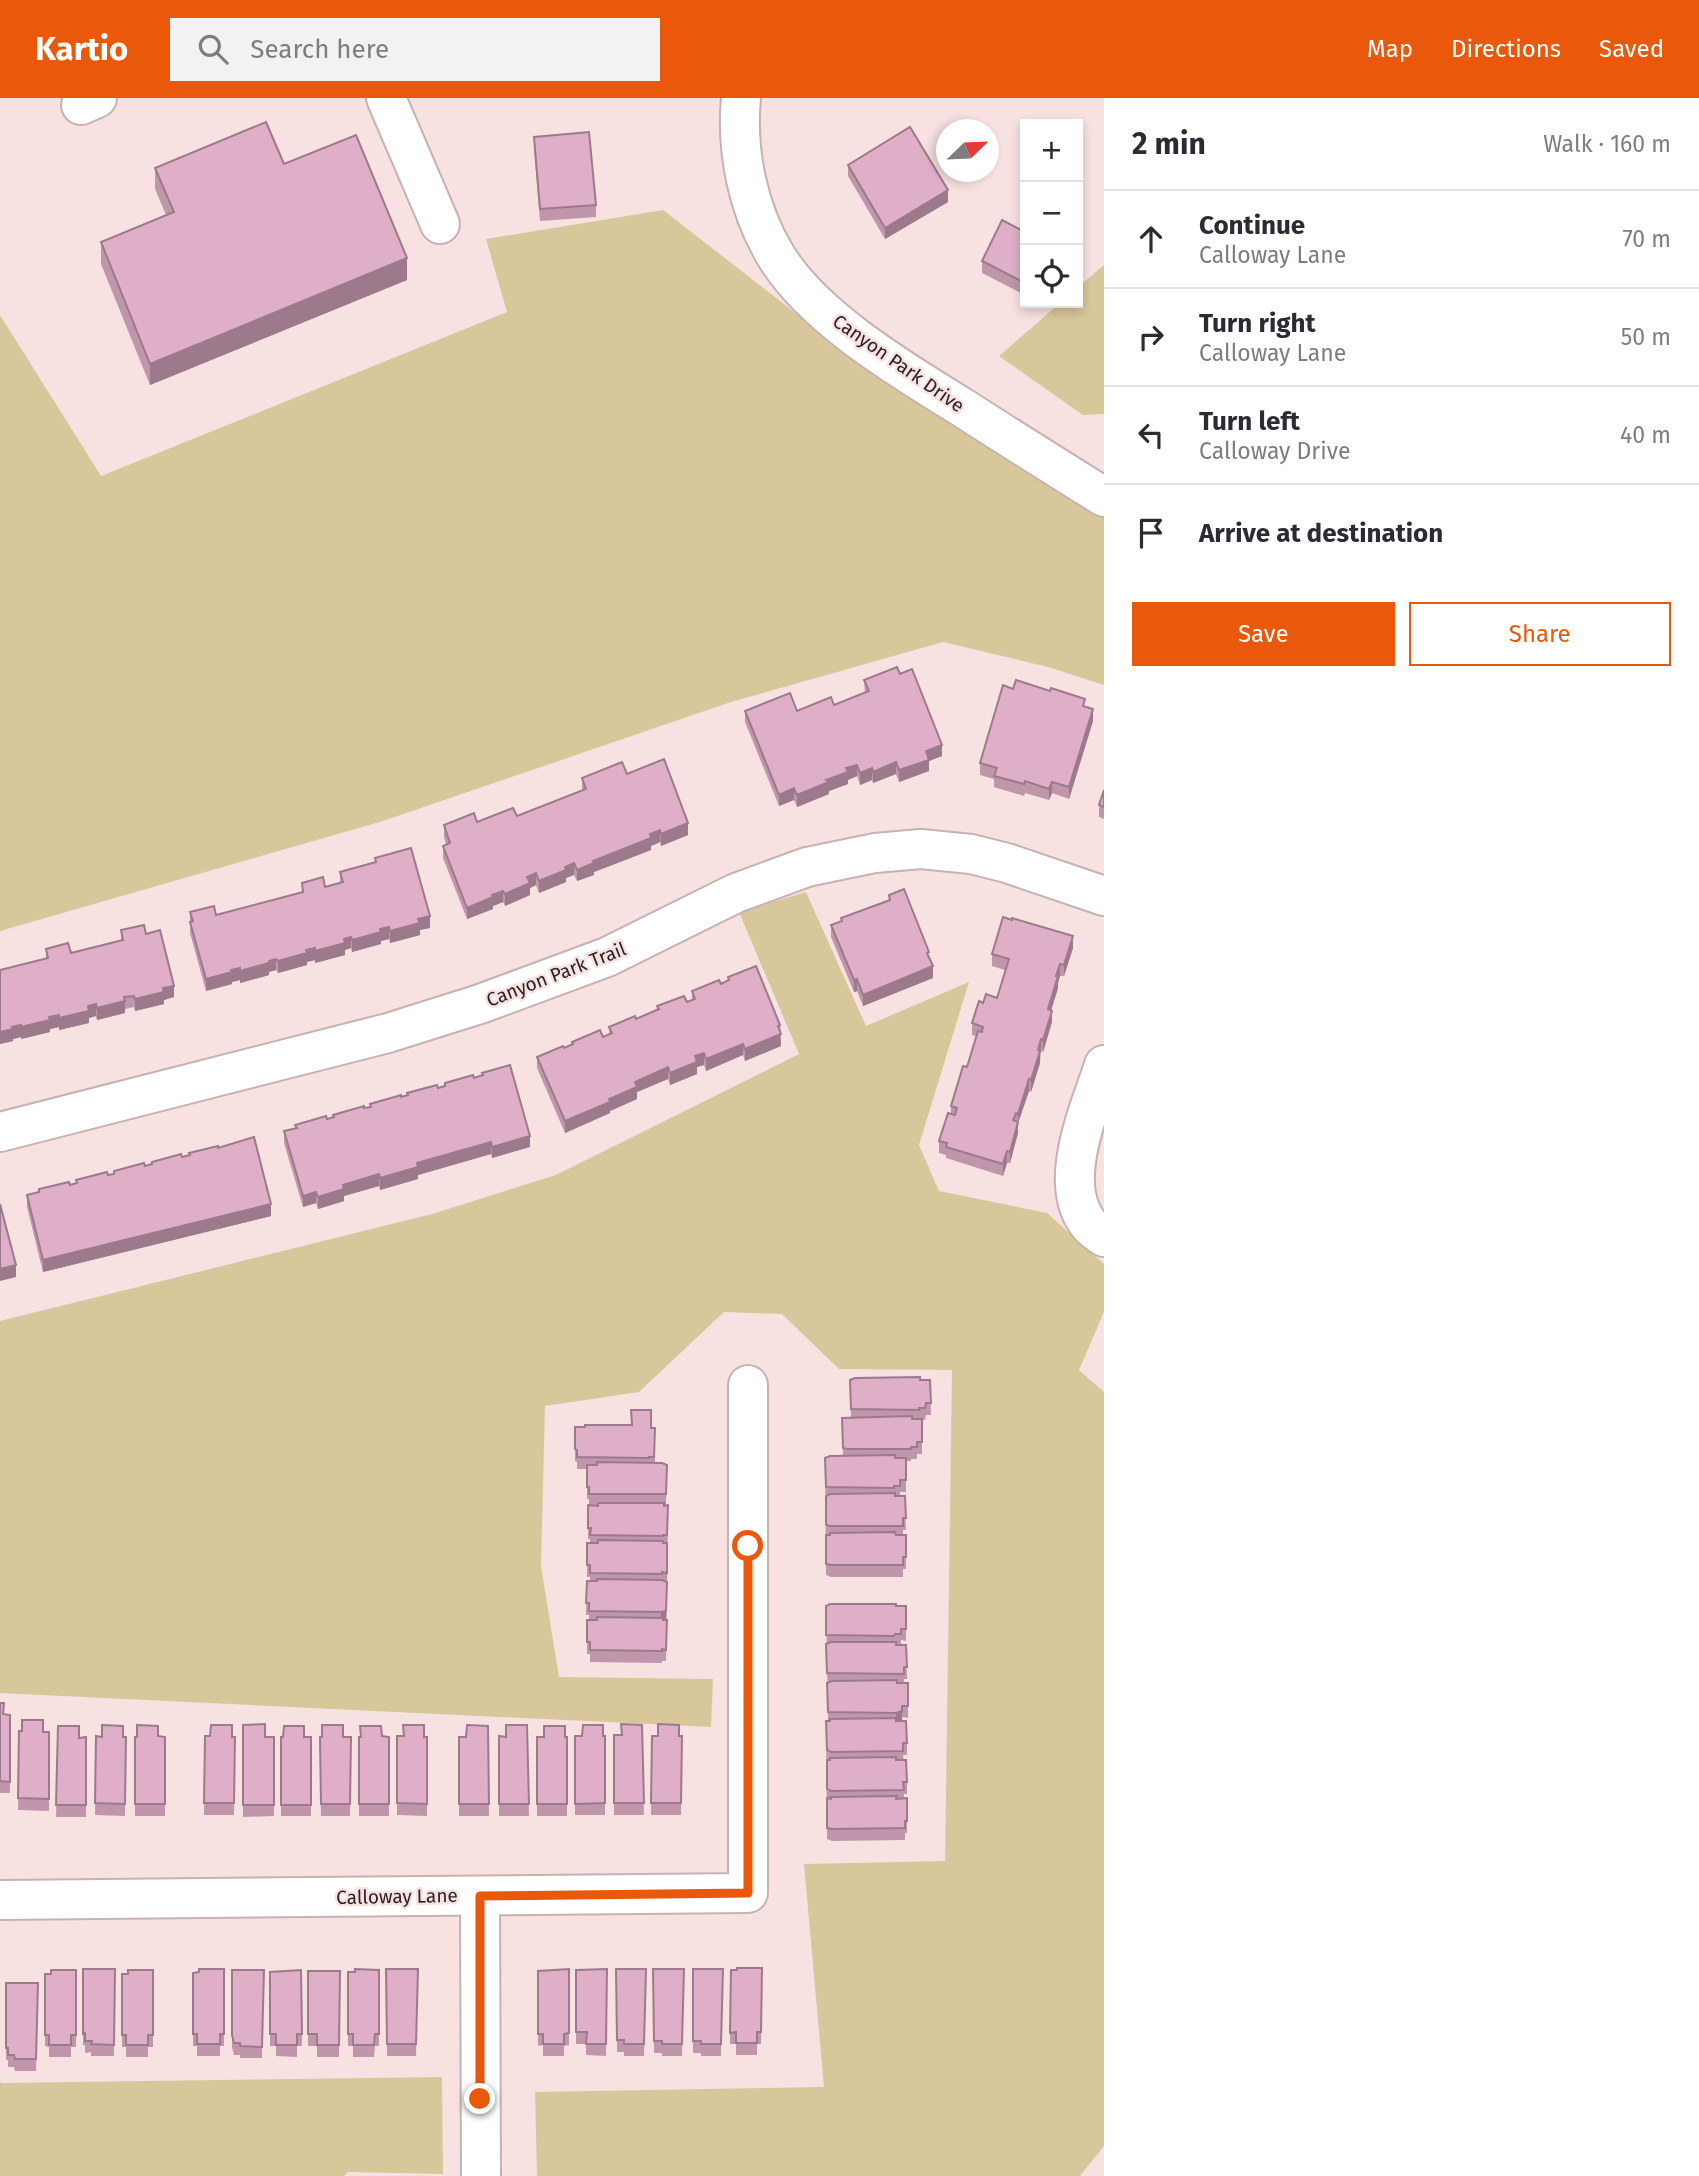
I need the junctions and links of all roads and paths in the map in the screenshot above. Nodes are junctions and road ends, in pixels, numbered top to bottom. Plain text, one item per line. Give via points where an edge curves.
1 (386, 98) edge
2 (741, 98) edge
3 (440, 224) dead end
4 (1104, 496) edge
5 (1104, 896) edge
6 (1104, 1065) edge
7 (0, 1132) edge
8 (1104, 1237) edge
9 (748, 1385) dead end
10 (480, 1896) junction
11 (0, 1900) edge
12 (481, 2176) edge

1 - 3 street
2 - 4 street, Canyon Park Drive via 742,156 750,196 763,232 789,274 826,312 895,365
5 - 7 street, Canyon Park Trail via 1007,863 920,849 807,867 736,892 607,957 480,1004
6 - 8 street via 1076,1156 1074,1181 1080,1208 1090,1226
9 - 10 street, Calloway Lane via 748,1893
10 - 11 street, Calloway Lane
10 - 12 street

